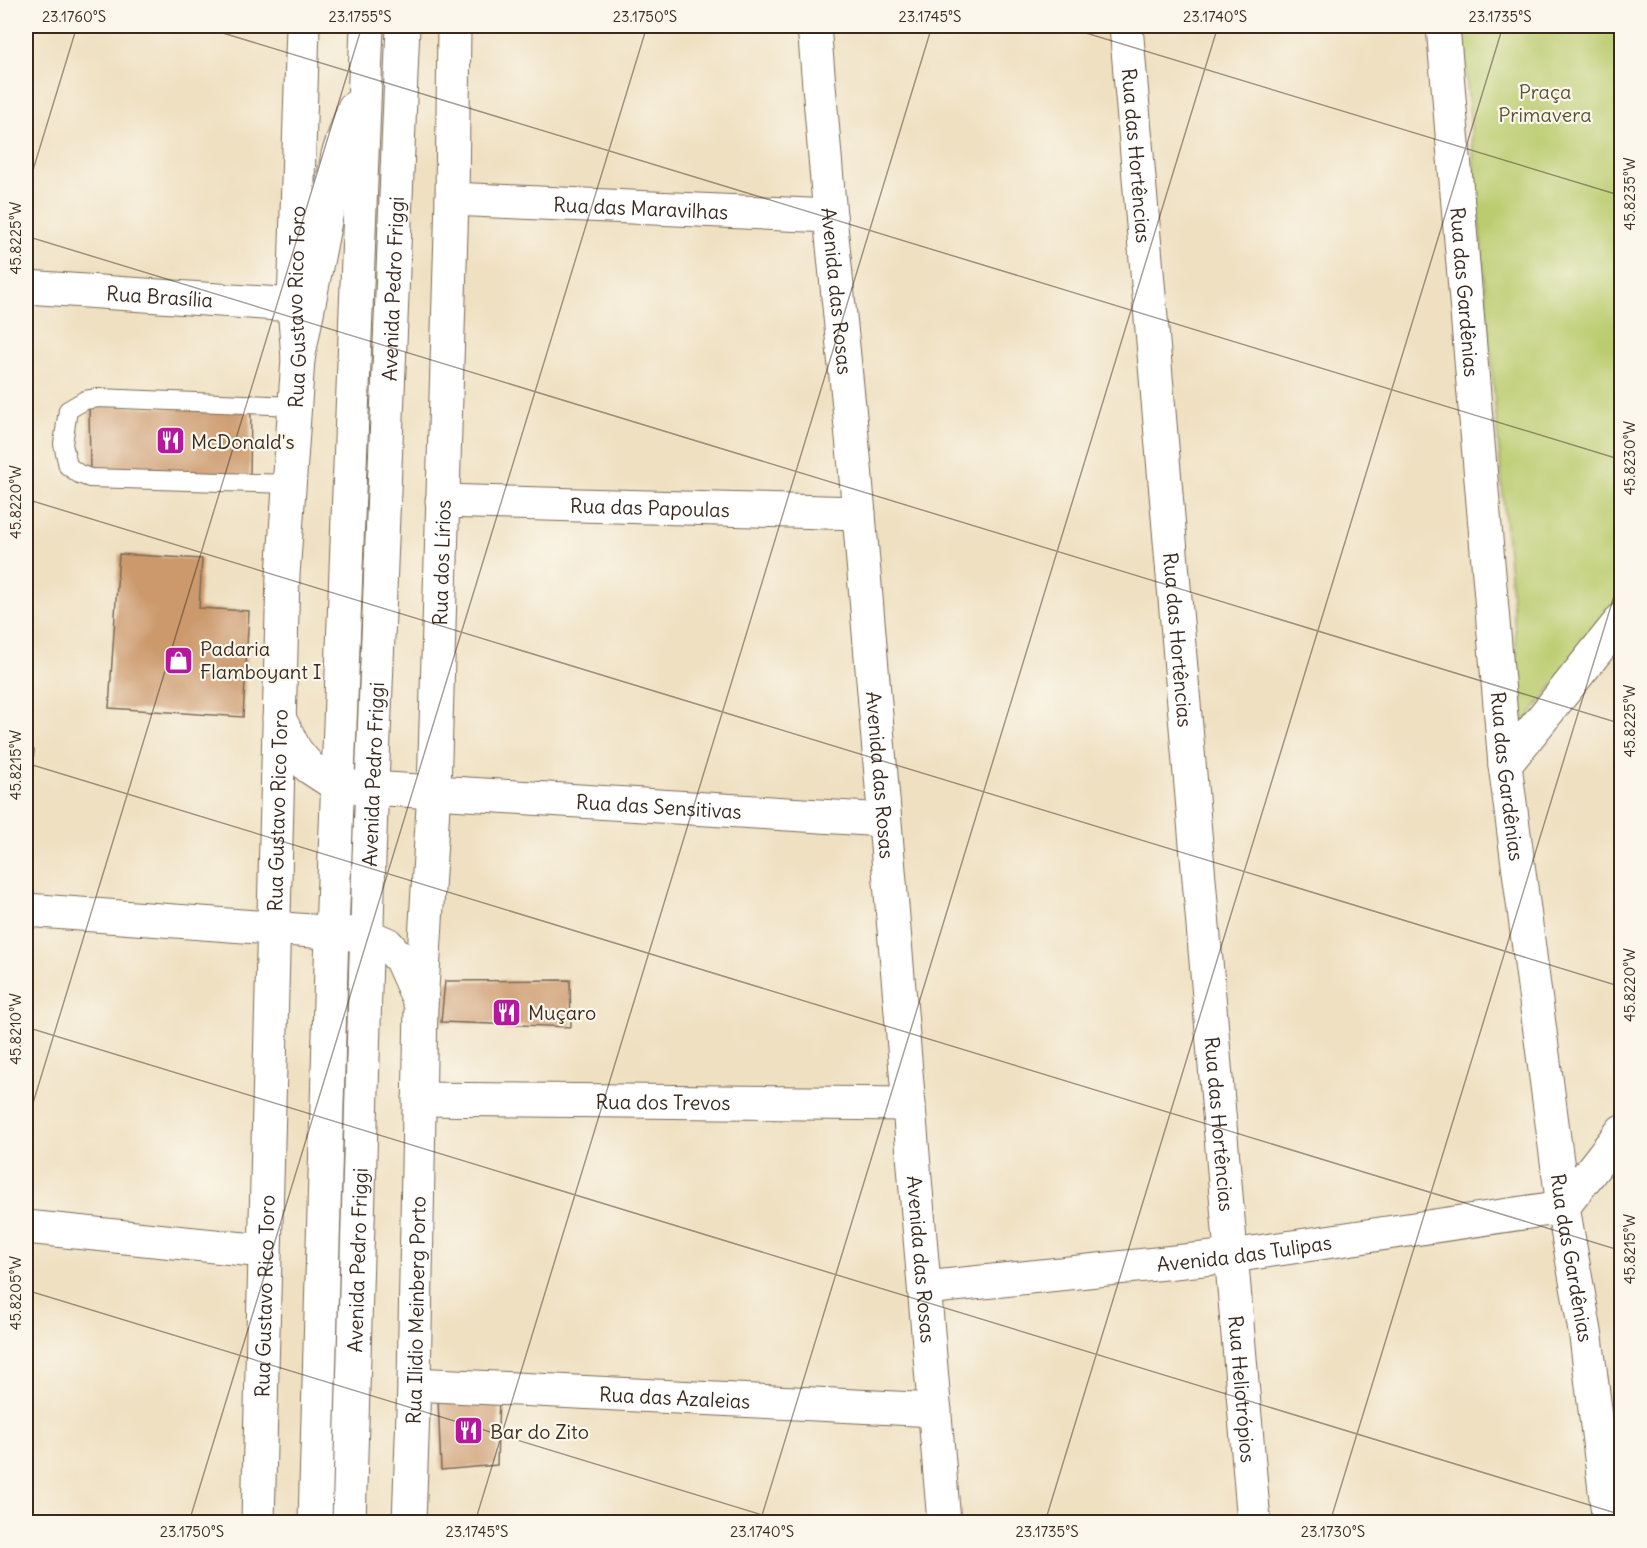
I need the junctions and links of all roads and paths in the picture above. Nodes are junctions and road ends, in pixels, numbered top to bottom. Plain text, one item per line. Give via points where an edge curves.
1 (303, 26) edge
2 (367, 26) edge
3 (403, 26) edge
4 (454, 26) edge
5 (814, 26) edge
6 (1126, 26) edge
7 (1443, 26) edge
8 (366, 75) junction
9 (452, 199) junction
10 (830, 216) junction
11 (26, 287) edge
12 (294, 305) junction
13 (298, 359) junction
14 (294, 406) junction
15 (290, 484) junction
16 (442, 501) junction
17 (859, 513) junction
18 (1622, 619) edge
19 (279, 718) junction
20 (1505, 765) junction
21 (338, 786) junction
22 (372, 787) junction
23 (434, 790) junction
24 (884, 820) junction
25 (26, 910) edge
26 (273, 929) junction
27 (332, 932) junction
28 (366, 935) junction
29 (421, 1005) junction
30 (419, 1099) junction
31 (909, 1104) junction
32 (1622, 1131) edge
33 (1563, 1207) junction
34 (26, 1227) edge
35 (264, 1251) junction
36 (1232, 1256) junction
37 (925, 1288) junction
38 (414, 1384) junction
39 (935, 1410) junction
40 (258, 1522) edge
41 (315, 1522) edge
42 (349, 1522) edge
43 (409, 1522) edge
44 (944, 1522) edge
45 (1254, 1522) edge
46 (1609, 1522) edge

1 - 12 street, Rua Gustavo Rico Toro
2 - 8 street, Avenida Pedro Friggi
3 - 22 street, Avenida Pedro Friggi
4 - 9 street, Rua dos Lírios
5 - 10 street, Avenida das Rosas
6 - 36 street, Rua das Hortências
7 - 20 street, Rua das Gardênias
8 - 13 street via 338,155
8 - 21 street, Avenida Pedro Friggi
9 - 10 street, Rua das Maravilhas
9 - 16 street, Rua dos Lírios
10 - 17 street, Avenida das Rosas
11 - 12 street, Rua Brasília
12 - 13 street, Rua Gustavo Rico Toro
13 - 14 street, Rua Gustavo Rico Toro
14 - 15 street, Rua Gustavo Rico Toro
14 - 15 lane via 85,400 68,410 63,444 68,466 90,478
15 - 19 street, Rua Gustavo Rico Toro
16 - 17 street, Rua das Papoulas
16 - 23 street, Rua dos Lírios
17 - 24 street, Avenida das Rosas
18 - 20 street
19 - 21 street via 295,750 309,766
19 - 26 street, Rua Gustavo Rico Toro
20 - 33 street, Rua das Gardênias
21 - 22 street, Rua das Sensitivas
21 - 27 street, Avenida Pedro Friggi
22 - 23 street, Rua das Sensitivas
22 - 28 street, Avenida Pedro Friggi
23 - 24 street, Rua das Sensitivas
23 - 29 street, Rua dos Lírios
24 - 31 street, Avenida das Rosas
25 - 26 street
26 - 27 street
26 - 35 street, Rua Gustavo Rico Toro
27 - 28 street
27 - 41 street, Avenida Pedro Friggi
28 - 29 street via 387,944 401,960
28 - 42 street, Avenida Pedro Friggi
29 - 30 street, Rua dos Lírios
30 - 31 street, Rua dos Trevos
30 - 38 street, Rua Ilidio Meinberg Porto
31 - 37 street, Avenida das Rosas
32 - 33 street
33 - 36 street, Avenida das Tulipas
33 - 46 street, Rua das Gardênias via 1586,1337
34 - 35 street
35 - 40 street, Rua Gustavo Rico Toro
36 - 37 street, Avenida das Tulipas
36 - 45 street, Rua Heliotrópios
37 - 39 street, Avenida das Rosas
38 - 39 street, Rua das Azaleias
38 - 43 street, Rua Ilidio Meinberg Porto
39 - 44 street, Avenida das Rosas

